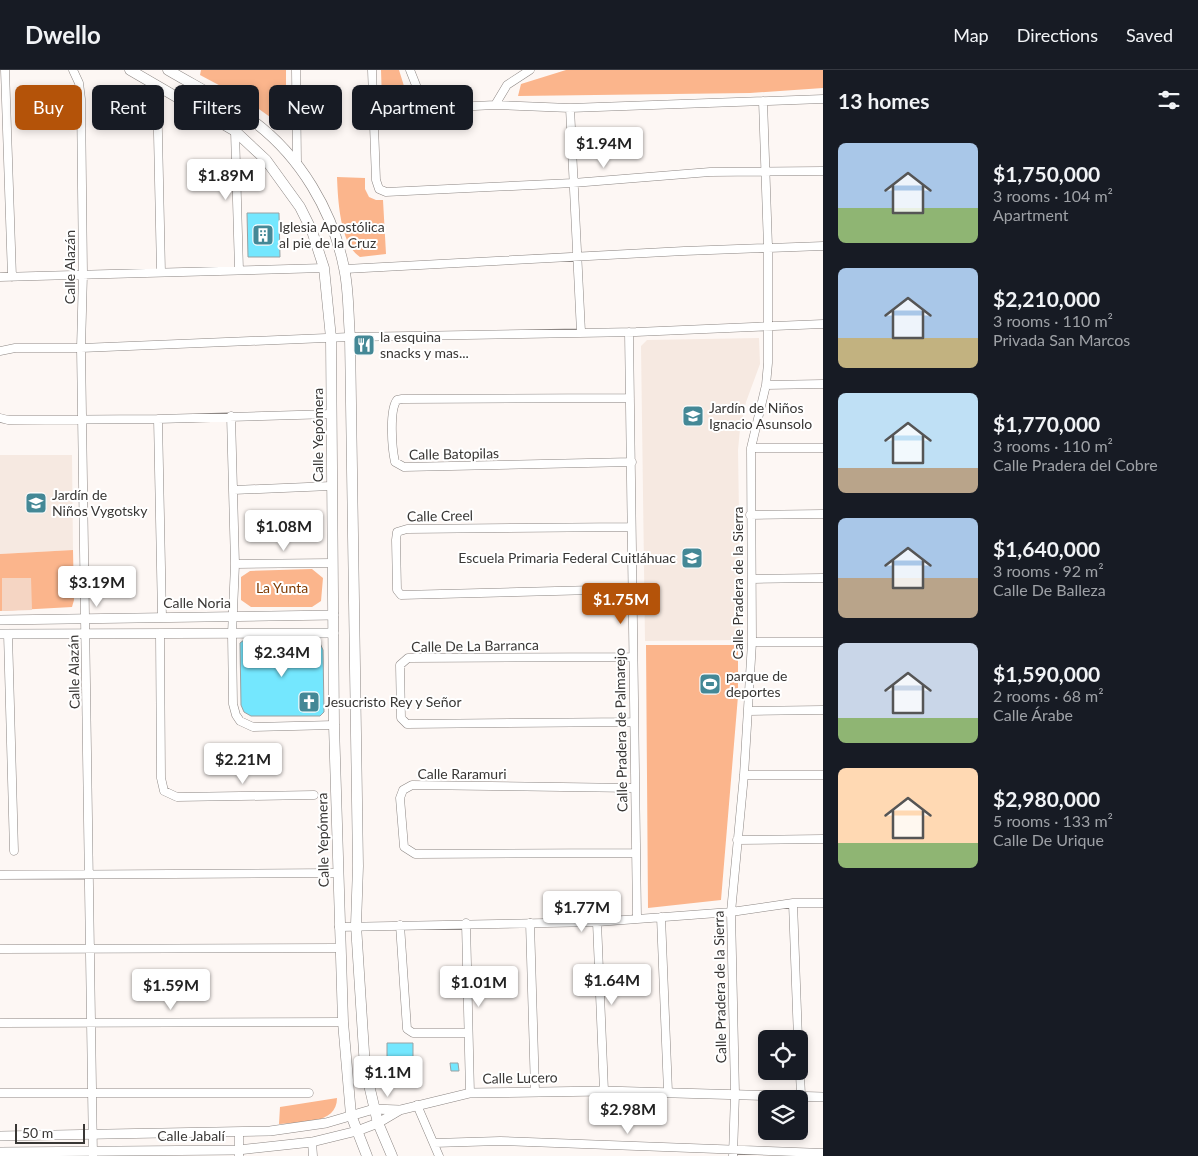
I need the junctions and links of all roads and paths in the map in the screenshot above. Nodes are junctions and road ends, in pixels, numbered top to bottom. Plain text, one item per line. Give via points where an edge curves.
1 (6, 70) edge
2 (73, 70) edge
3 (130, 70) edge
4 (296, 70) edge
5 (372, 70) edge
6 (410, 70) edge
7 (530, 70) edge
8 (171, 71) edge
9 (152, 85) edge
10 (372, 85) edge
11 (416, 85) edge
12 (164, 92) edge
13 (823, 99) edge
14 (763, 101) junction
15 (495, 105) junction
16 (473, 106) edge
17 (570, 108) junction
18 (158, 130) edge
19 (374, 130) edge
20 (235, 131) junction
21 (297, 163) junction
22 (764, 171) junction
23 (823, 171) edge
24 (573, 183) junction
25 (823, 246) edge
26 (768, 247) junction
27 (578, 256) junction
28 (324, 268) junction
29 (345, 269) junction
30 (239, 270) junction
31 (161, 272) junction
32 (83, 274) junction
33 (0, 277) edge
34 (12, 277) junction
35 (823, 324) edge
36 (768, 327) junction
37 (581, 332) junction
38 (629, 332) junction
39 (350, 336) junction
40 (331, 338) junction
41 (81, 348) junction
42 (0, 351) edge
43 (823, 384) edge
44 (766, 385) junction
45 (630, 398) junction
46 (332, 414) junction
47 (232, 416) junction
48 (0, 418) edge
49 (158, 419) junction
50 (83, 420) junction
51 (751, 448) junction
52 (823, 448) edge
53 (632, 462) junction
54 (332, 486) junction
55 (234, 490) junction
56 (823, 514) edge
57 (750, 515) junction
58 (630, 527) junction
59 (333, 563) junction
60 (235, 564) junction
61 (823, 578) edge
62 (753, 579) junction
63 (632, 589) junction
64 (334, 615) junction
65 (162, 617) junction
66 (233, 617) junction
67 (86, 618) junction
68 (0, 620) edge
69 (86, 633) junction
70 (334, 633) junction
71 (4, 634) edge
72 (160, 634) junction
73 (232, 634) junction
74 (752, 642) junction
75 (823, 642) edge
76 (633, 657) junction
77 (823, 710) edge
78 (749, 711) junction
79 (634, 722) junction
80 (334, 725) junction
81 (744, 775) junction
82 (823, 775) edge
83 (634, 788) junction
84 (314, 796) dead end
85 (823, 839) edge
86 (737, 840) junction
87 (14, 851) dead end
88 (636, 853) junction
89 (338, 873) junction
90 (0, 874) edge
91 (90, 874) junction
92 (792, 903) junction
93 (823, 903) edge
94 (731, 912) junction
95 (638, 918) junction
96 (661, 918) junction
97 (597, 922) junction
98 (466, 923) junction
99 (530, 923) junction
100 (400, 925) junction
101 (339, 926) junction
102 (356, 926) junction
103 (90, 947) junction
104 (339, 948) junction
105 (0, 949) edge
106 (343, 1022) junction
107 (0, 1023) edge
108 (90, 1023) junction
109 (798, 1030) edge
110 (468, 1033) junction
111 (535, 1091) junction
112 (604, 1091) junction
113 (668, 1092) junction
114 (92, 1093) junction
115 (309, 1093) dead end
116 (470, 1093) junction
117 (735, 1093) junction
118 (0, 1094) edge
119 (758, 1094) edge
120 (808, 1096) edge
121 (823, 1097) edge
122 (417, 1105) junction
123 (374, 1109) junction
124 (400, 1110) junction
125 (351, 1115) junction
126 (378, 1123) junction
127 (357, 1131) junction
128 (240, 1133) junction
129 (93, 1135) junction
130 (0, 1136) edge
131 (312, 1142) junction
132 (434, 1143) junction
133 (0, 1152) edge
134 (168, 1153) edge
135 (238, 1153) edge
136 (733, 1153) edge
137 (823, 1153) edge
138 (15, 1154) edge
139 (93, 1154) edge
140 (313, 1156) edge
141 (367, 1156) edge
142 (392, 1156) edge
143 (439, 1156) edge

1 - 34 street
2 - 32 street, Calle Alazán via 79,82 81,99
3 - 9 main road, Calle Yepómera
4 - 21 street
5 - 10 street
6 - 11 street
7 - 15 street via 507,85
8 - 21 main road via 254,122
12 - 20 main road, Calle Yepómera
13 - 14 street
14 - 17 street
14 - 22 street, Calle Pradera de la Sierra
15 - 16 street
15 - 17 street
17 - 24 street
18 - 31 street
19 - 24 street via 379,189 392,192
20 - 28 main road, Calle Yepómera via 284,182 312,231
20 - 30 street
21 - 29 main road via 333,226
22 - 23 street
22 - 24 street
22 - 26 street, Calle Pradera de la Sierra
24 - 27 street
25 - 26 street
26 - 27 street
26 - 36 street, Calle Pradera de la Sierra
27 - 29 street
27 - 37 street
28 - 30 street
28 - 40 main road, Calle Yepómera
29 - 39 main road
30 - 31 street
31 - 32 street
32 - 34 street
32 - 41 street, Calle Alazán
33 - 34 street
35 - 36 street
36 - 38 street
36 - 44 street, Calle Pradera de la Sierra
37 - 38 street
37 - 39 street
38 - 45 street, Calle Pradera de Palmarejo
39 - 40 street
39 - 102 main road via 358,866
40 - 41 street
40 - 46 main road, Calle Yepómera
41 - 42 street
41 - 50 street, Calle Alazán
43 - 44 street
44 - 51 street, Calle Pradera de la Sierra
45 - 53 street, Calle Pradera de Palmarejo
45 - 53 street, Calle Batopilas via 402,399 397,400 393,407 393,436 395,462 404,467
46 - 47 street
46 - 54 main road, Calle Yepómera
47 - 49 street
47 - 55 street
48 - 50 street
49 - 50 street
49 - 65 street
50 - 67 street, Calle Alazán
51 - 52 street
51 - 57 street, Calle Pradera de la Sierra
53 - 58 street, Calle Pradera de Palmarejo
54 - 55 street
54 - 59 main road, Calle Yepómera
55 - 60 street
56 - 57 street
57 - 62 street, Calle Pradera de la Sierra
58 - 63 street, Calle Pradera de Palmarejo
58 - 63 street, Calle Creel via 407,529 397,532 397,590 401,595
59 - 60 street
59 - 64 main road, Calle Yepómera
60 - 66 street
61 - 62 street
62 - 74 street, Calle Pradera de la Sierra
63 - 76 street, Calle Pradera de Palmarejo
64 - 66 street, Calle Noria
64 - 70 main road, Calle Yepómera
65 - 66 street, Calle Noria
65 - 67 street, Calle Noria
66 - 73 street
67 - 68 street, Calle Noria
67 - 69 street, Calle Alazán
69 - 71 street
69 - 72 street
69 - 91 street, Calle Alazán
70 - 73 street
70 - 80 main road, Calle Yepómera
71 - 87 street
72 - 73 street
72 - 84 street via 161,778 167,794 177,797
73 - 80 street via 233,704 240,721 253,726
74 - 75 street
74 - 78 street, Calle Pradera de la Sierra
76 - 79 street, Calle Pradera de Palmarejo
76 - 79 street, Calle De La Barranca via 408,658 400,665 399,691 401,718 407,724
77 - 78 street
78 - 81 street, Calle Pradera de la Sierra
79 - 83 street, Calle Pradera de Palmarejo
80 - 89 main road, Calle Yepómera
81 - 82 street
81 - 86 street, Calle Pradera de la Sierra
83 - 88 street, Calle Pradera de Palmarejo
83 - 88 street, Calle Raramuri via 412,786 404,790 400,798 404,847 415,854
85 - 86 street
86 - 94 street, Calle Pradera de la Sierra
88 - 95 street, Calle Pradera de Palmarejo
89 - 91 street
89 - 101 main road, Calle Yepómera
90 - 91 street
91 - 103 street, Calle Alazán
92 - 93 street
92 - 94 street
92 - 109 street
94 - 96 street
94 - 117 street, Calle Pradera de la Sierra
95 - 96 street
95 - 97 street
96 - 113 street
97 - 99 street
97 - 112 street
98 - 99 street
98 - 100 street
98 - 110 street
99 - 111 street
100 - 102 street
100 - 110 street via 407,1029 413,1033
101 - 102 street
101 - 104 main road, Calle Yepómera
102 - 123 main road via 365,1068
103 - 104 street
103 - 105 street
103 - 108 street, Calle Alazán
104 - 106 main road, Calle Yepómera
106 - 108 street
106 - 125 main road, Calle Yepómera
107 - 108 street
108 - 114 street, Calle Alazán
110 - 116 street
111 - 112 street, Calle Lucero
111 - 116 street, Calle Lucero
112 - 113 street, Calle Lucero
113 - 117 street, Calle Lucero
114 - 115 street
114 - 118 street
114 - 129 street, Calle Alazán
116 - 122 street, Calle Lucero
117 - 119 street, Calle Lucero
117 - 136 street, Calle Pradera de la Sierra
120 - 121 street, Calle Lucero
122 - 124 street, Calle Lucero
122 - 132 street
123 - 124 street, Calle Lucero
123 - 125 street, Calle Jabalí
123 - 126 main road
124 - 126 street, Calle Lucero
125 - 127 main road, Calle Yepómera
125 - 128 street, Calle Jabalí via 307,1127
126 - 127 street, Calle Jabalí
126 - 142 main road
127 - 131 street, Calle Jabalí
127 - 141 main road, Calle Yepómera
128 - 129 street, Calle Jabalí
128 - 135 street
129 - 130 street, Calle Jabalí
129 - 139 street, Calle Alazán
131 - 135 street, Calle Jabalí
131 - 140 street
132 - 136 street via 492,1141
132 - 143 street
133 - 138 street, Calle Jabalí
134 - 135 street, Calle Jabalí
134 - 139 street, Calle Jabalí
136 - 137 street
138 - 139 street, Calle Jabalí

